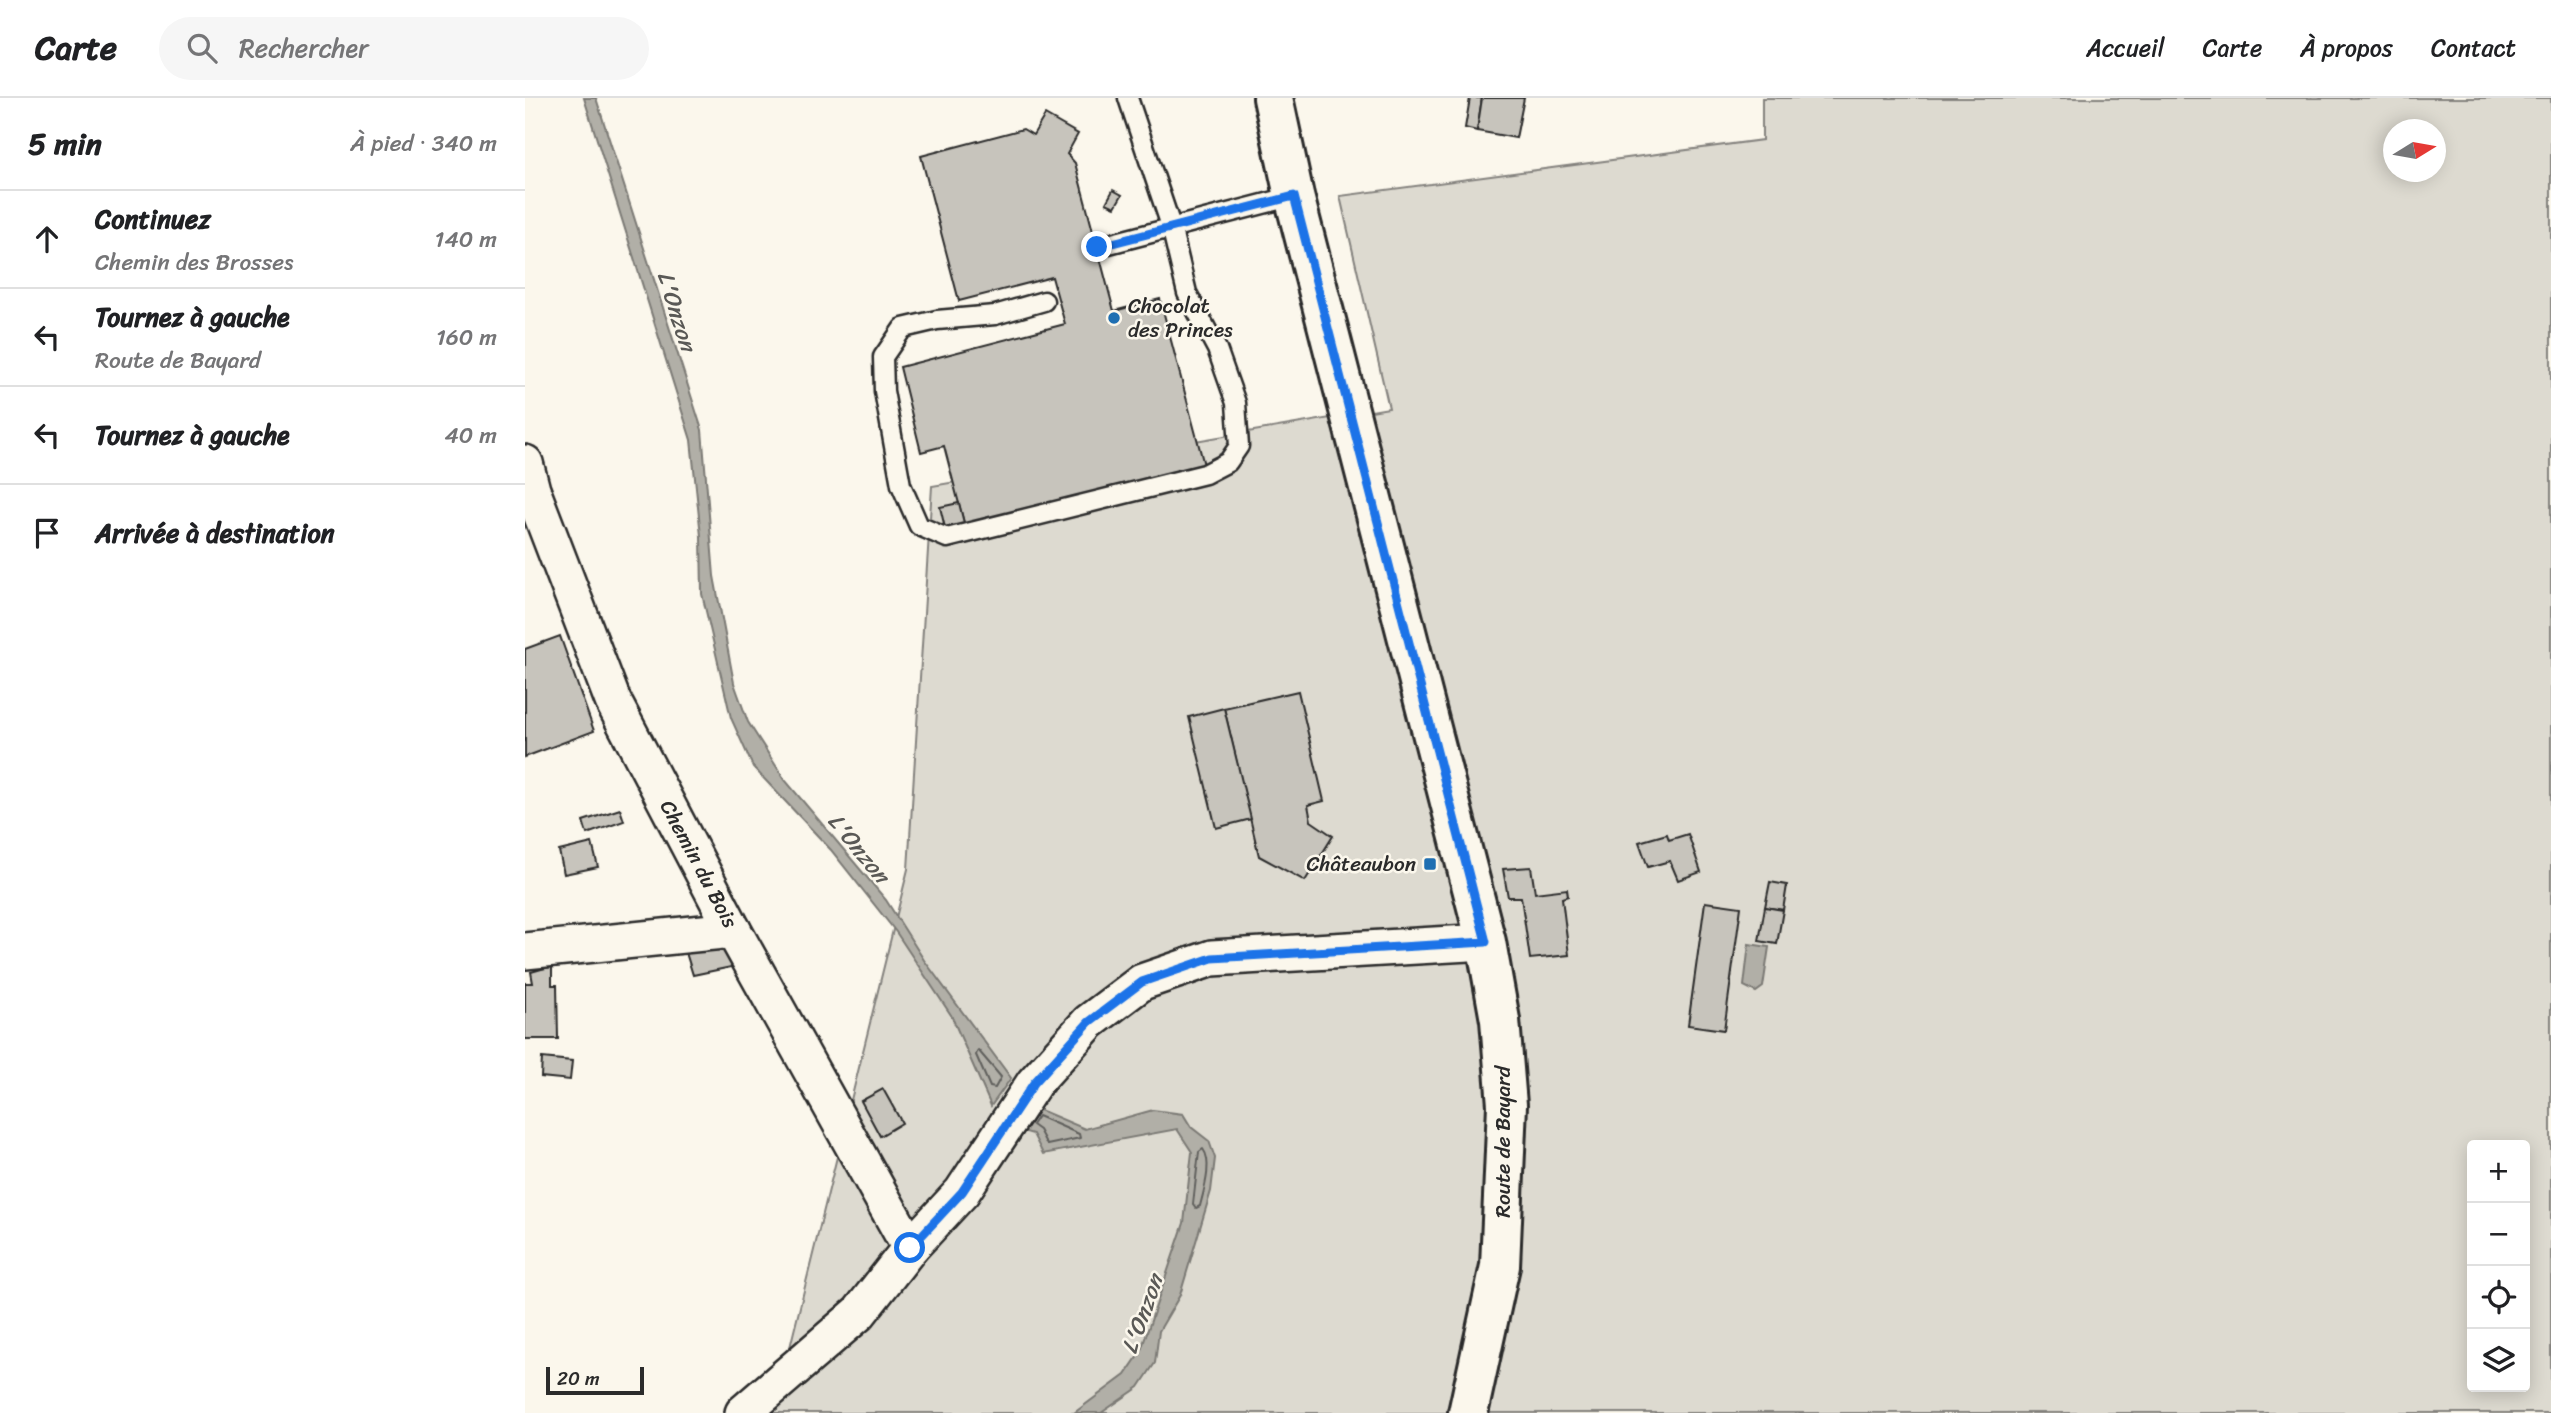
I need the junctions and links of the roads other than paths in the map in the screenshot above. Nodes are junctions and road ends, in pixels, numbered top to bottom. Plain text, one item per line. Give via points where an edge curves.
1 (1128, 98) edge
2 (1273, 98) edge
3 (1294, 196) junction
4 (1171, 226) junction
5 (1097, 247) dead end
6 (1044, 301) dead end
7 (525, 463) edge
8 (733, 930) junction
9 (1486, 942) junction
10 (525, 951) edge
11 (910, 1248) junction
12 (743, 1413) edge
13 (1468, 1413) edge

1 - 4 lane
2 - 3 main road, Route de Bayard
3 - 4 lane
3 - 9 main road, Route de Bayard
4 - 5 lane
4 - 6 lane via 1188,293 1217,348 1236,403 1239,446 1228,462 1205,474 947,538 919,526 901,485 884,391 883,357 903,328 995,315
7 - 8 street, Chemin du Bois via 613,701
8 - 10 street
8 - 11 street, Chemin du Bois
9 - 11 street via 1212,958 1142,982 1089,1022 1034,1083 962,1192
9 - 13 main road, Route de Bayard via 1500,1020 1507,1105 1500,1266
11 - 12 street via 859,1313

